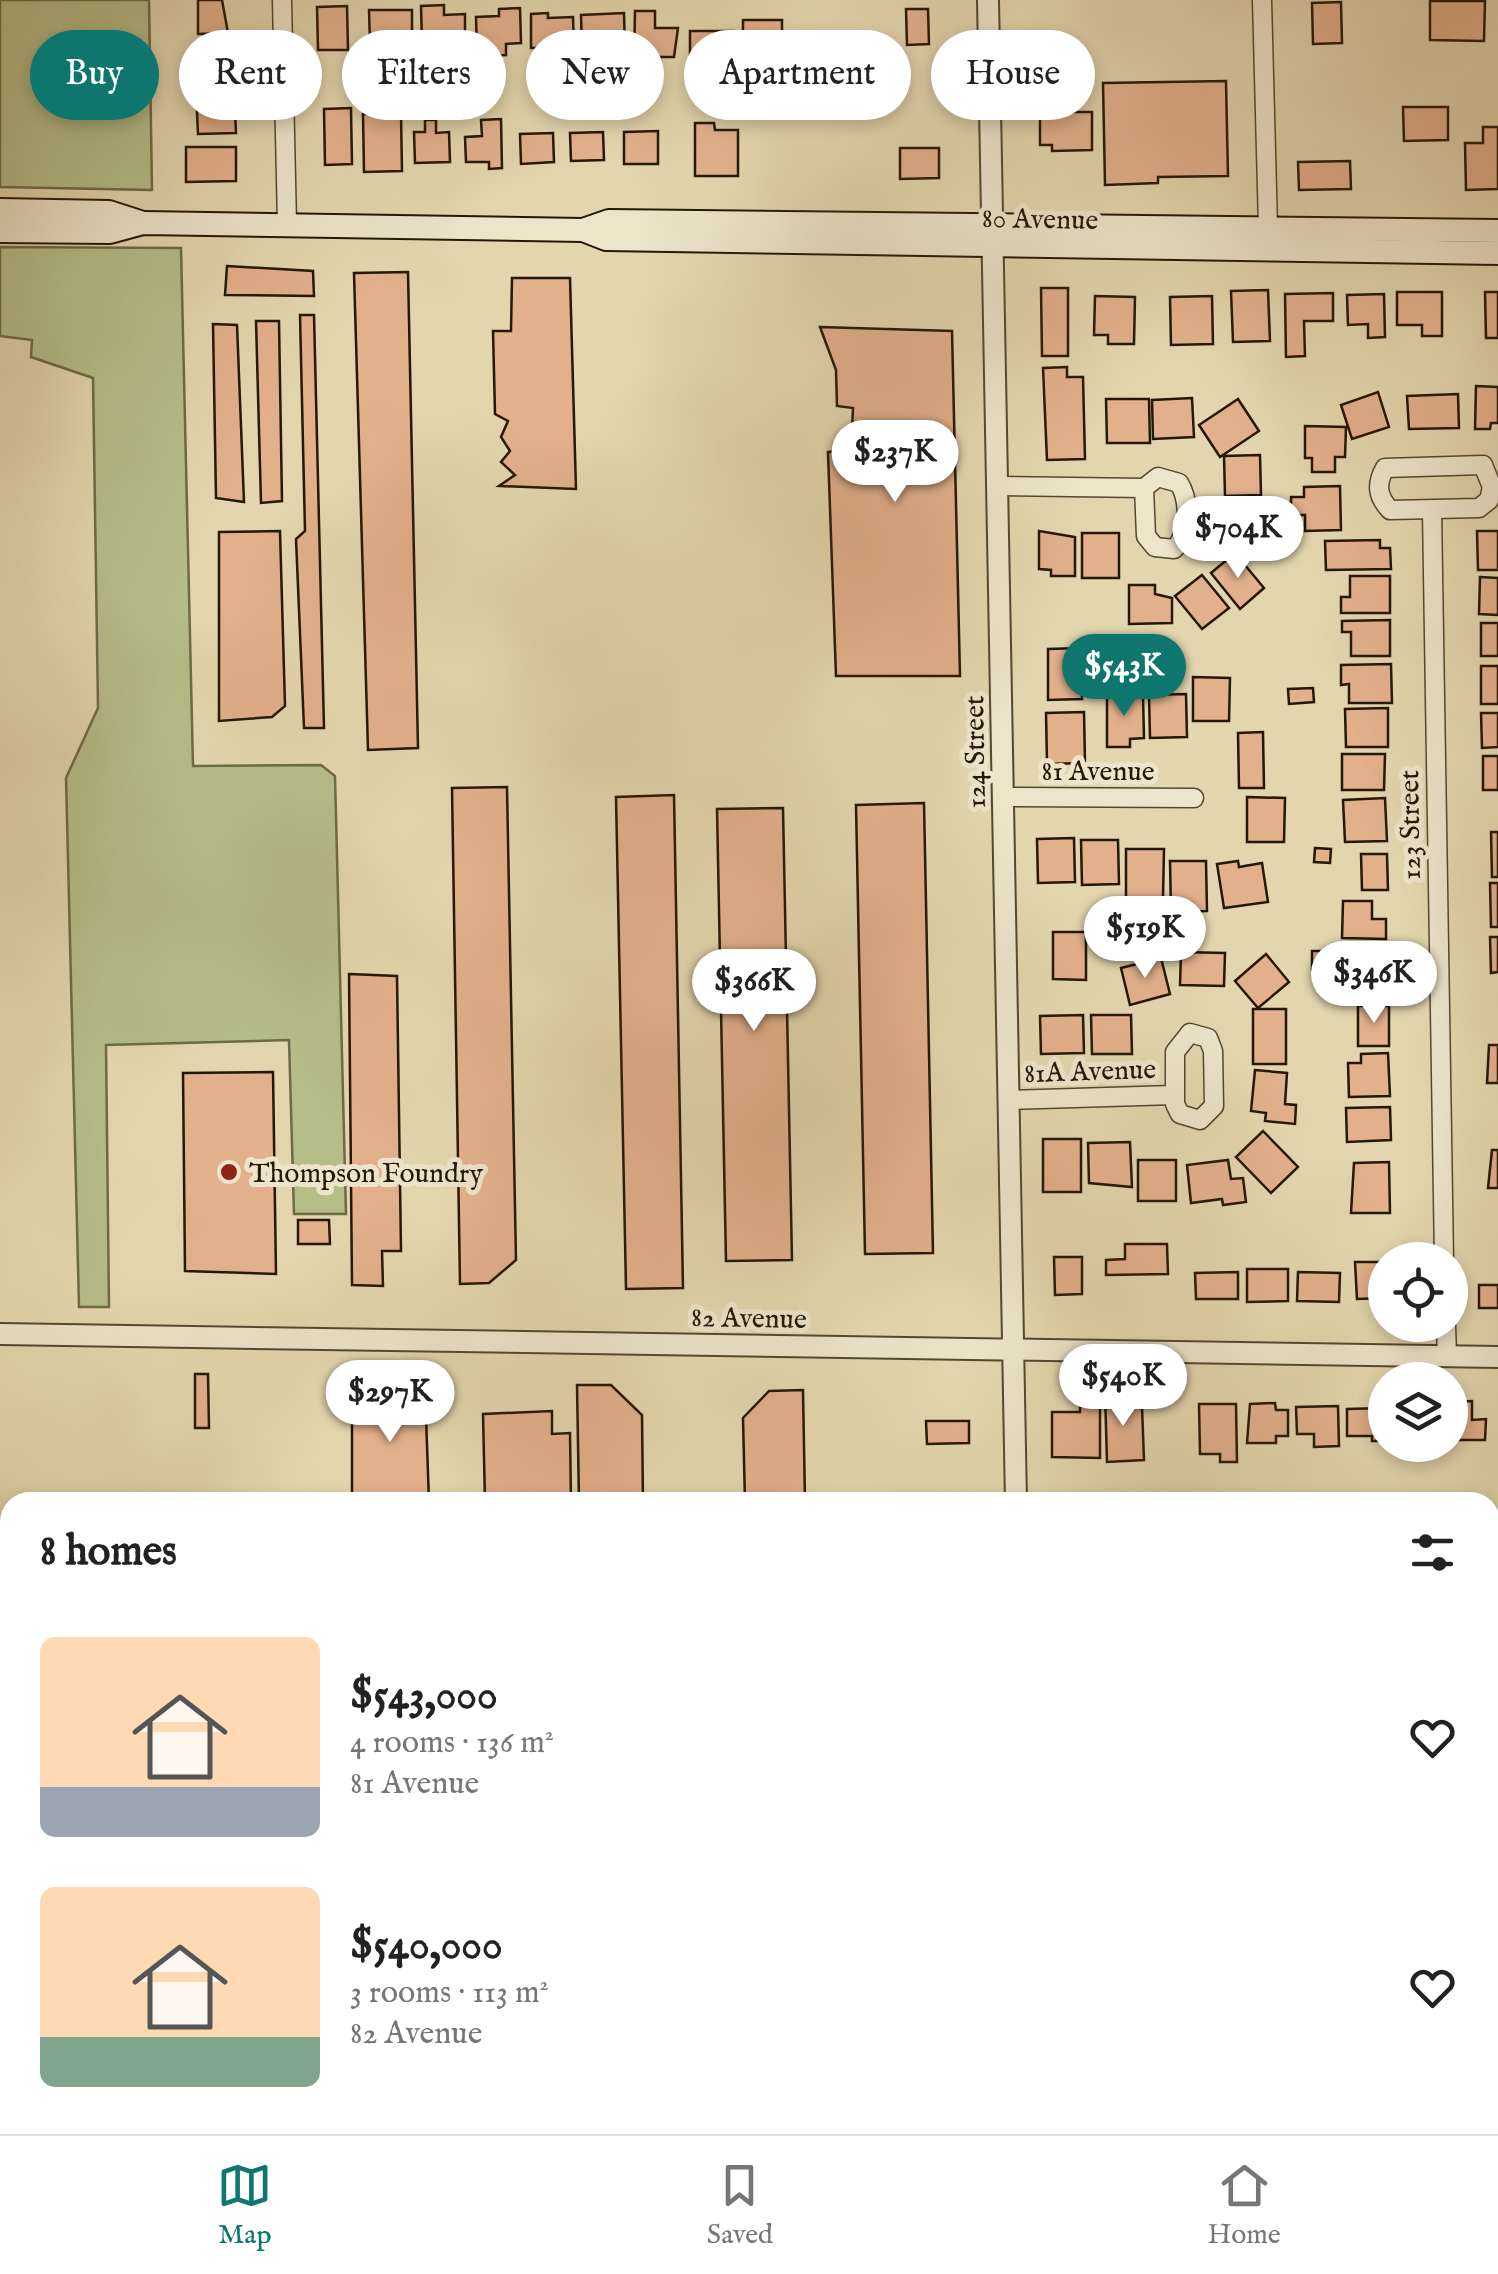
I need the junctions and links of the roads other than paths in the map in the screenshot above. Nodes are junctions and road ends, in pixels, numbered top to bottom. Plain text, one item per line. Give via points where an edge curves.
1 (282, 0) edge
2 (988, 0) edge
3 (1262, 0) edge
4 (0, 210) edge
5 (142, 223) junction
6 (287, 224) junction
7 (1268, 228) junction
8 (0, 231) edge
9 (1498, 231) edge
10 (990, 235) junction
11 (1498, 245) edge
12 (1191, 251) junction
13 (1470, 253) junction
14 (1498, 253) edge
15 (996, 486) junction
16 (1144, 488) dead end
17 (1432, 510) junction
18 (1003, 797) junction
19 (1194, 798) dead end
20 (1174, 1095) junction
21 (1008, 1100) junction
22 (1444, 1242) edge
23 (0, 1334) edge
24 (1447, 1342) edge
25 (1014, 1348) junction
26 (1447, 1356) junction
27 (1498, 1357) edge
28 (1016, 1492) edge

1 - 6 street
2 - 10 street, 124 Street
3 - 7 street
4 - 5 main road, 80 Avenue via 109,212
5 - 6 main road, 80 Avenue
5 - 8 main road, 80 Avenue via 110,232
6 - 10 main road, 80 Avenue via 583,230 606,239
7 - 9 main road, 80 Avenue
7 - 10 main road, 80 Avenue
7 - 12 main road via 1248,240 1209,242
10 - 12 main road, 80 Avenue
10 - 15 street, 124 Street
11 - 13 main road
12 - 13 main road, 80 Avenue
13 - 14 main road, 80 Avenue
15 - 16 street
15 - 18 street, 124 Street
17 - 17 street via 1390,510 1380,500 1378,479 1385,468 1483,465 1492,487 1489,500 1478,508
17 - 22 street, 123 Street
18 - 19 street, 81 Avenue
18 - 21 street, 124 Street
20 - 20 street, 81A Avenue via 1180,1114 1200,1120 1210,1114 1213,1051 1204,1036 1184,1036 1176,1047
20 - 21 street, 81A Avenue
21 - 25 street, 124 Street
23 - 25 street, 82 Avenue
24 - 26 street
25 - 26 street, 82 Avenue
25 - 28 street, 124 Street
26 - 27 street, 82 Avenue

